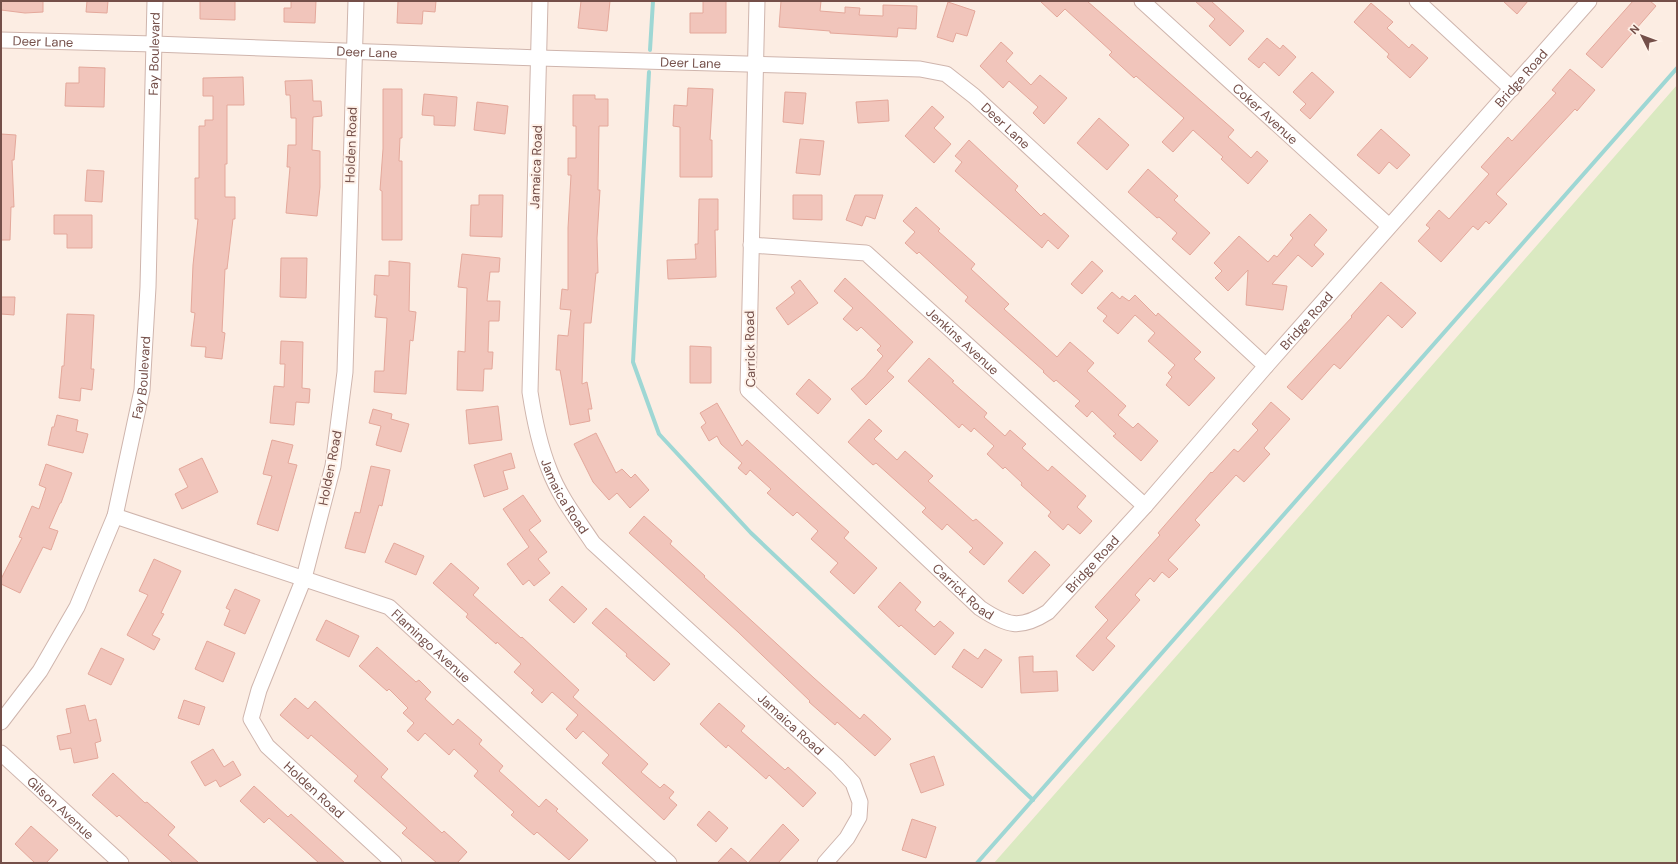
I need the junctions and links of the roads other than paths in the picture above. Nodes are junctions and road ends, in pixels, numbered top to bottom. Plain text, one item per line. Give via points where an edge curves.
1 (155, 1) edge
2 (356, 1) edge
3 (540, 1) edge
4 (757, 1) edge
5 (1142, 1) edge
6 (1417, 1) edge
7 (1589, 1) edge
8 (1, 40) edge
9 (154, 44) junction
10 (354, 52) junction
11 (539, 58) junction
12 (755, 64) junction
13 (1512, 89) junction
14 (1389, 226) junction
15 (751, 245) junction
16 (1266, 366) junction
17 (1145, 506) junction
18 (115, 516) junction
19 (304, 578) junction
20 (1013, 624) joint
21 (1, 722) edge
22 (1, 753) edge
23 (121, 863) edge
24 (394, 863) edge
25 (669, 863) edge
26 (825, 863) edge

1 - 9 street, Fay Boulevard
2 - 10 street, Holden Road
3 - 11 street, Jamaica Road
4 - 12 street, Carrick Road
5 - 14 street, Coker Avenue
6 - 13 street
7 - 13 street, Bridge Road
8 - 9 street, Deer Lane
9 - 10 street, Deer Lane
9 - 18 street, Fay Boulevard via 148,286 142,390
10 - 11 street, Deer Lane
10 - 19 street, Holden Road via 345,372 334,466
11 - 12 street, Deer Lane
11 - 26 street, Jamaica Road via 530,392 536,426 549,470 566,503 593,543 853,784 860,802 859,817 847,838
12 - 15 street, Carrick Road
12 - 16 street, Deer Lane via 920,68 946,74 974,96
13 - 14 street, Bridge Road
14 - 16 street, Bridge Road
15 - 17 street, Jenkins Avenue via 866,254
15 - 20 street, Carrick Road via 748,390 980,608 995,618
16 - 17 street, Bridge Road
17 - 20 street, Bridge Road via 1048,612 1033,622
18 - 19 street, Flamingo Avenue
18 - 21 street, Fay Boulevard via 77,607 40,671
19 - 24 street, Holden Road via 259,690 251,719 267,746
19 - 25 street, Flamingo Avenue via 389,607
22 - 23 street, Gilson Avenue

